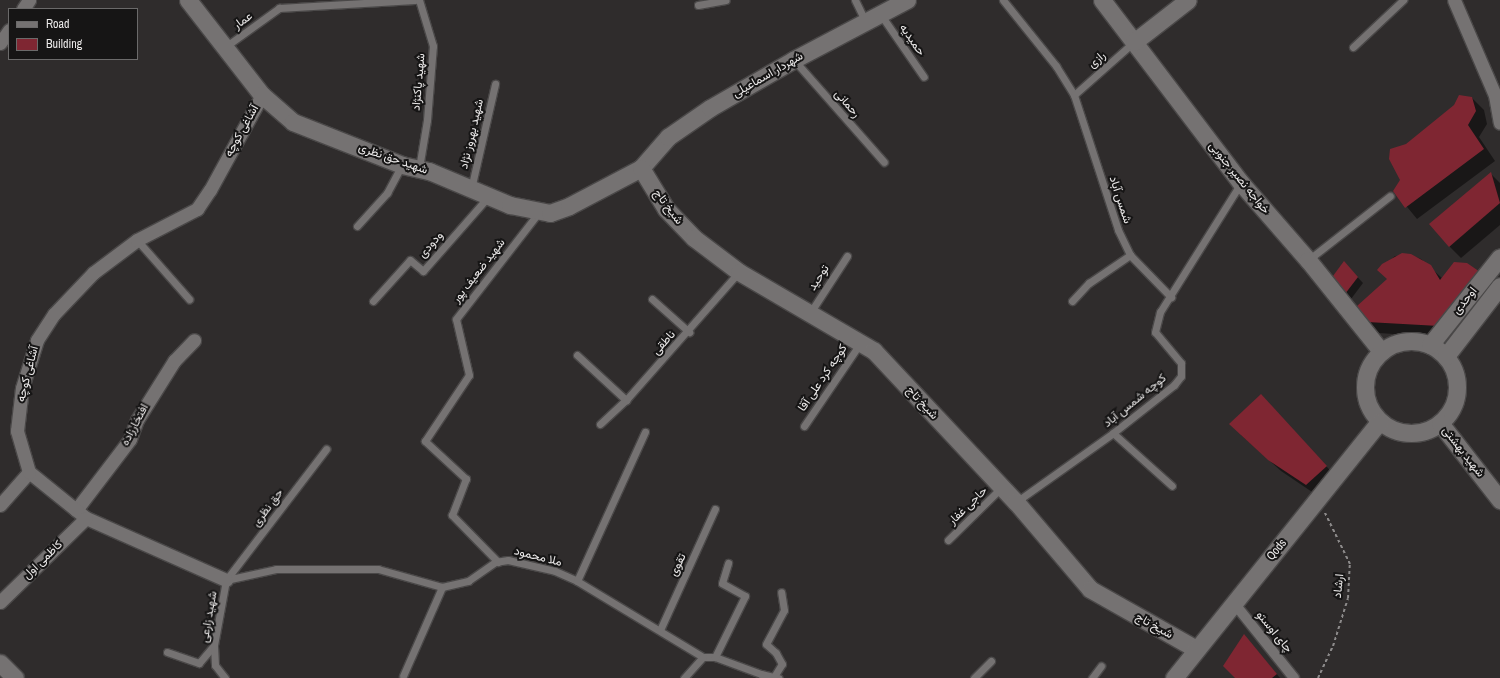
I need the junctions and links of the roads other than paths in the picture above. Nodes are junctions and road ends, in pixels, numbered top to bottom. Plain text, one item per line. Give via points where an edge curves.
1 (188, 0) edge
2 (416, 0) edge
3 (419, 0) edge
4 (726, 0) edge
5 (855, 0) edge
6 (1003, 0) edge
7 (1102, 0) edge
8 (1188, 0) edge
9 (1403, 0) edge
10 (1454, 0) edge
11 (900, 2) edge
12 (698, 5) dead end
13 (881, 15) junction
14 (866, 23) junction
15 (8, 31) edge
16 (1134, 42) junction
17 (0, 43) edge
18 (225, 47) junction
19 (1352, 47) dead end
20 (793, 60) junction
21 (924, 77) dead end
22 (495, 84) dead end
23 (1074, 94) junction
24 (262, 95) junction
25 (1500, 123) edge
26 (884, 162) dead end
27 (402, 165) junction
28 (419, 168) junction
29 (641, 168) junction
30 (1241, 184) junction
31 (471, 189) junction
32 (1390, 196) dead end
33 (488, 197) junction
34 (539, 212) junction
35 (357, 226) dead end
36 (137, 240) junction
37 (1130, 254) junction
38 (847, 256) dead end
39 (1500, 257) edge
40 (1308, 260) junction
41 (739, 272) junction
42 (1500, 286) edge
43 (1171, 298) junction
44 (189, 299) dead end
45 (652, 299) dead end
46 (373, 301) dead end
47 (1072, 302) dead end
48 (810, 313) junction
49 (689, 332) junction
50 (194, 340) dead end
51 (861, 342) junction
52 (1430, 344) junction
53 (1381, 352) junction
54 (576, 355) dead end
55 (1446, 356) junction
56 (626, 400) junction
57 (1379, 422) junction
58 (1440, 423) junction
59 (600, 424) dead end
60 (804, 426) dead end
61 (645, 432) dead end
62 (1113, 433) junction
63 (326, 449) dead end
64 (29, 472) junction
65 (1172, 486) dead end
66 (1002, 487) junction
67 (1500, 500) edge
68 (1016, 502) junction
69 (0, 505) edge
70 (715, 509) dead end
71 (81, 514) junction
72 (948, 540) dead end
73 (498, 562) junction
74 (728, 563) dead end
75 (226, 580) junction
76 (577, 581) junction
77 (442, 587) junction
78 (781, 592) dead end
79 (0, 602) edge
80 (1234, 603) junction
81 (660, 630) junction
82 (214, 645) junction
83 (1196, 649) junction
84 (167, 652) dead end
85 (703, 657) junction
86 (715, 657) junction
87 (991, 661) dead end
88 (0, 663) edge
89 (1101, 666) dead end
90 (403, 676) dead end
91 (777, 677) edge
92 (15, 678) edge
93 (225, 678) edge
94 (684, 678) edge
95 (974, 678) edge
96 (1092, 678) edge
97 (1174, 678) edge
98 (1294, 678) edge

1 - 18 street, شهید حق نظری
2 - 18 lane, عمار via 279,8
3 - 28 lane, شهید پاکنژاد via 433,46 427,120
4 - 12 lane
5 - 14 lane
6 - 23 lane, شمس آباد via 1056,66
7 - 16 street, خواجه نصیر جنوبی
8 - 16 street
9 - 19 lane
10 - 25 street via 1495,95
11 - 13 street, شهردار اسماعیلی
13 - 14 street, شهردار اسماعیلی
13 - 21 lane, حمیدیه
14 - 20 street, شهردار اسماعیلی
15 - 17 street
16 - 23 lane, رازی
16 - 30 street, خواجه نصیر جنوبی
18 - 24 street, شهید حق نظری
20 - 26 lane, رحمانی
20 - 29 street, شهردار اسماعیلی via 710,108 668,137
22 - 31 lane, شهید بهروز نژاد
23 - 37 lane, شمس آباد via 1118,230
24 - 27 street, شهید حق نظری via 293,122
24 - 36 street, آشاغی کوچه via 197,209
27 - 28 street, شهید حق نظری
27 - 35 lane via 387,194
28 - 31 street, شهید حق نظری
29 - 34 street, شهید حق نظری via 569,206 550,212
29 - 41 street, شیخ تاج via 666,209 688,232
30 - 40 street, خواجه نصیر جنوبی
30 - 43 lane, کوچه شمس آباد
31 - 33 street, شهید حق نظری
32 - 40 lane
33 - 34 street, شهید حق نظری
33 - 46 lane, ودودی via 423,271 410,260
34 - 73 lane, شهید ضعیف پور via 456,319 469,375 425,441 466,479 452,515
36 - 44 lane
36 - 64 street, آشاغی کوچه via 93,273 54,314 36,340 22,388 17,431
37 - 43 lane, شمس آباد
37 - 47 lane via 1090,283
38 - 48 lane, توحید
39 - 52 street, اوحدی
40 - 53 street, خواجه نصیر جنوبی
41 - 48 street, شیخ تاج
41 - 49 lane, ناطقی
42 - 55 street, اوحدی
43 - 62 lane, کوچه شمس آباد via 1160,312 1155,332 1180,363 1181,376 1174,385
45 - 49 lane
48 - 51 street, شیخ تاج
49 - 56 lane, ناطقی
50 - 71 street, افتخارزاده via 174,361 137,420 130,439
51 - 60 lane, کوچه کرد علی آقا
51 - 66 street, شیخ تاج via 874,351
52 - 53 street via 1415,341 1399,342
52 - 55 street
53 - 57 street via 1370,364 1365,386 1370,409
54 - 56 lane
55 - 58 street via 1456,376 1456,398 1450,412
56 - 59 lane, ناطقی
57 - 58 street via 1405,433 1417,433
57 - 80 street, Qods
58 - 67 street, شهید بهشتی
61 - 76 lane
62 - 65 lane
62 - 68 lane, کوچه شمس آباد
63 - 75 lane, حق نظری
64 - 69 street
64 - 71 street
66 - 68 street, شیخ تاج
66 - 72 lane, حاجی غفار
68 - 83 street, شیخ تاج via 1090,589
70 - 81 lane, تقوی
71 - 75 street
71 - 79 street, کاظمی اول
73 - 76 lane, ملا محمود via 508,560 521,563
73 - 77 lane, ملا محمود via 468,581
74 - 86 lane via 722,583 746,596
75 - 77 lane, ملا محمود via 276,569 370,569
75 - 82 lane, شهید زارعی
76 - 81 lane, ملا محمود
77 - 90 lane
78 - 91 lane via 784,610 766,644 776,653 782,664
80 - 83 street, Qods
80 - 98 street, چای اوستو
81 - 85 lane, ملا محمود
82 - 84 lane via 199,663
82 - 93 lane, شهید زارعی via 214,665
83 - 97 street, Qods
85 - 86 lane
85 - 94 lane
86 - 91 lane via 761,674
87 - 95 lane
88 - 92 street
89 - 96 lane

